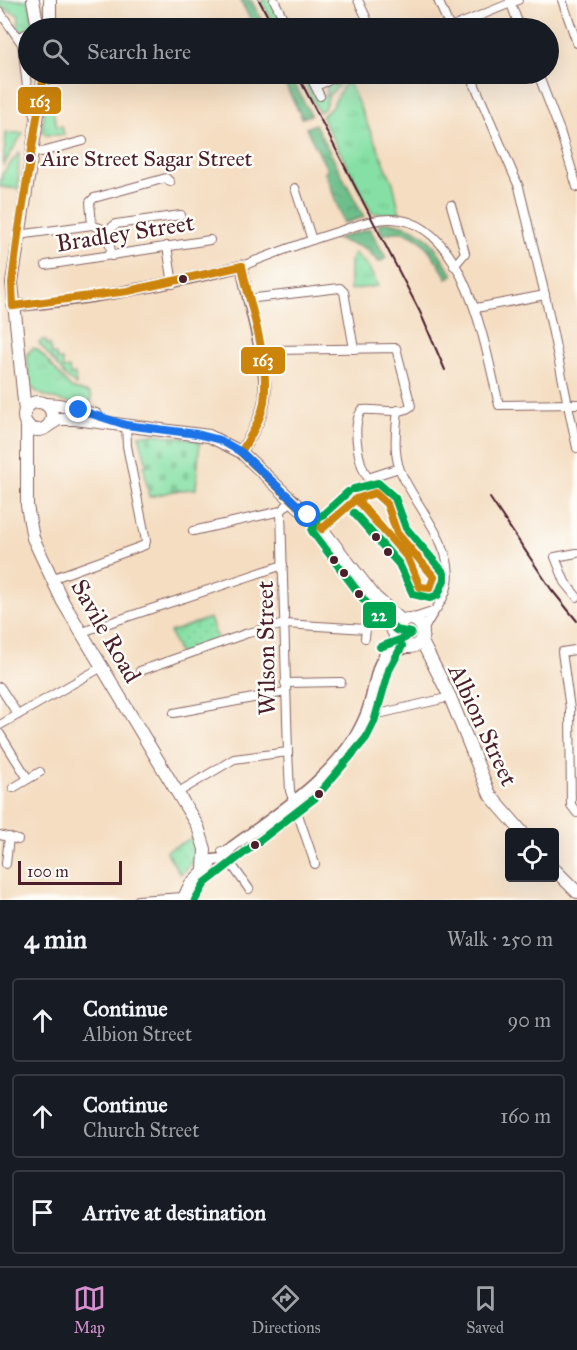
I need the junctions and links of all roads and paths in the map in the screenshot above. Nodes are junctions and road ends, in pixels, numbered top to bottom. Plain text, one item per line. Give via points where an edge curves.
1 (33, 0) edge
2 (50, 0) edge
3 (274, 0) edge
4 (357, 0) edge
5 (438, 0) edge
6 (562, 0) edge
7 (513, 1) edge
8 (0, 12) edge
9 (36, 18) edge
10 (50, 18) edge
11 (283, 18) edge
12 (366, 18) edge
13 (446, 18) edge
14 (473, 18) edge
15 (517, 18) edge
16 (18, 36) edge
17 (577, 43) edge
18 (28, 84) edge
19 (41, 84) edge
20 (321, 84) edge
21 (474, 84) edge
22 (542, 84) edge
23 (316, 86) joint
24 (320, 96) dead end
25 (36, 118) junction
26 (83, 141) dead end
27 (32, 150) junction
28 (170, 182) dead end
29 (577, 186) edge
30 (296, 188) dead end
31 (451, 205) dead end
32 (181, 215) dead end
33 (92, 225) junction
34 (107, 231) junction
35 (18, 235) junction
36 (210, 240) dead end
37 (312, 240) junction
38 (167, 246) junction
39 (112, 256) junction
40 (51, 262) dead end
41 (242, 266) junction
42 (454, 266) junction
43 (173, 284) junction
44 (545, 295) junction
45 (247, 299) junction
46 (14, 306) junction
47 (476, 308) junction
48 (354, 348) junction
49 (259, 353) junction
50 (22, 390) junction
51 (41, 403) junction
52 (567, 404) junction
53 (577, 404) edge
54 (398, 410) junction
55 (25, 411) junction
56 (27, 424) junction
57 (126, 425) junction
58 (46, 427) junction
59 (29, 441) junction
60 (577, 448) edge
61 (241, 452) junction
62 (399, 468) junction
63 (293, 499) junction
64 (281, 511) junction
65 (193, 531) dead end
66 (577, 553) edge
67 (283, 565) junction
68 (51, 579) junction
69 (375, 597) junction
70 (577, 597) edge
71 (432, 612) junction
72 (407, 620) junction
73 (285, 624) junction
74 (88, 630) dead end
75 (395, 636) junction
76 (422, 636) junction
77 (365, 638) dead end
78 (408, 647) junction
79 (575, 650) dead end
80 (384, 657) junction
81 (430, 661) junction
82 (102, 667) junction
83 (140, 671) dead end
84 (341, 682) dead end
85 (0, 687) edge
86 (285, 687) junction
87 (442, 699) dead end
88 (573, 709) edge
89 (174, 713) dead end
90 (366, 714) junction
91 (18, 715) junction
92 (0, 725) edge
93 (0, 734) edge
94 (288, 752) junction
95 (574, 767) edge
96 (40, 772) dead end
97 (28, 779) junction
98 (13, 788) dead end
99 (177, 793) junction
100 (294, 800) junction
101 (577, 813) edge
102 (519, 828) edge
103 (0, 835) edge
104 (9, 837) junction
105 (18, 840) dead end
106 (215, 858) junction
107 (6, 864) dead end
108 (315, 864) dead end
109 (559, 874) edge
110 (249, 889) dead end
111 (577, 892) edge
112 (183, 899) edge
113 (138, 900) edge

1 - 9 main road
2 - 10 main road
3 - 11 street
4 - 12 street
5 - 13 street
6 - 17 street
7 - 14 street
7 - 15 street
8 - 16 street
18 - 25 street
19 - 25 main road
20 - 23 street
21 - 44 street via 519,187
22 - 29 street
23 - 24 street
25 - 27 main road
26 - 27 street via 42,152
27 - 35 main road
28 - 33 street via 166,178 92,199
30 - 37 street
31 - 42 street via 465,253
32 - 34 street via 116,224
33 - 34 street
33 - 35 street
34 - 39 street
35 - 46 main road via 12,283
36 - 38 street, Bradley Street
37 - 41 street
37 - 42 street via 378,220 402,219 430,234
38 - 39 street, Bradley Street
38 - 43 street
39 - 40 street, Bradley Street
41 - 43 street
41 - 45 street
42 - 47 street
43 - 46 street
44 - 47 street
44 - 52 street
45 - 48 street via 335,288 344,292
45 - 49 street
46 - 50 main road
47 - 52 street via 499,405
48 - 49 street
48 - 54 street via 396,348 412,402 408,409
49 - 61 street via 264,372 264,404
50 - 51 main road
50 - 55 main road
51 - 55 main road via 29,404
51 - 57 main road
51 - 58 main road via 52,416
52 - 53 street
52 - 60 street
54 - 62 street
54 - 62 street via 362,410 358,421 360,454 368,478
55 - 56 main road
56 - 58 main road via 34,429
56 - 59 main road, Savile Road
57 - 58 main road via 60,419
57 - 61 main road via 209,435
57 - 68 street via 145,546
58 - 59 main road
59 - 68 main road, Savile Road via 29,522
61 - 63 main road
62 - 71 street via 445,556 448,584
63 - 64 street
63 - 69 main road via 338,547
64 - 65 street
64 - 67 street, Wilson Street
66 - 70 street via 555,557 565,582
67 - 73 street, Wilson Street
67 - 74 street
68 - 82 main road, Savile Road
69 - 72 main road
69 - 75 main road
71 - 72 street
71 - 76 street
72 - 75 main road via 395,628
72 - 76 main road via 421,625
73 - 77 street via 366,629
73 - 83 street
73 - 86 street, Wilson Street
75 - 78 main road
75 - 80 street
76 - 78 main road
76 - 81 main road, Albion Street
78 - 80 street
78 - 81 main road
79 - 88 street via 561,648
80 - 90 street
81 - 102 main road, Albion Street via 450,697 490,795
82 - 91 street
82 - 99 main road, Savile Road
84 - 86 street
85 - 91 street
86 - 89 street
86 - 94 street, Wilson Street
87 - 90 street
88 - 95 street
90 - 100 street via 357,733 324,774
91 - 92 street
93 - 97 street
94 - 99 street via 234,759
94 - 100 street, Wilson Street
95 - 101 street via 571,805
96 - 97 street
97 - 98 street
99 - 106 main road, Savile Road
100 - 106 street
100 - 108 street, Wilson Street
103 - 104 street
104 - 105 street
104 - 107 street
106 - 110 street
106 - 112 main road via 190,885
109 - 111 main road
112 - 113 street

